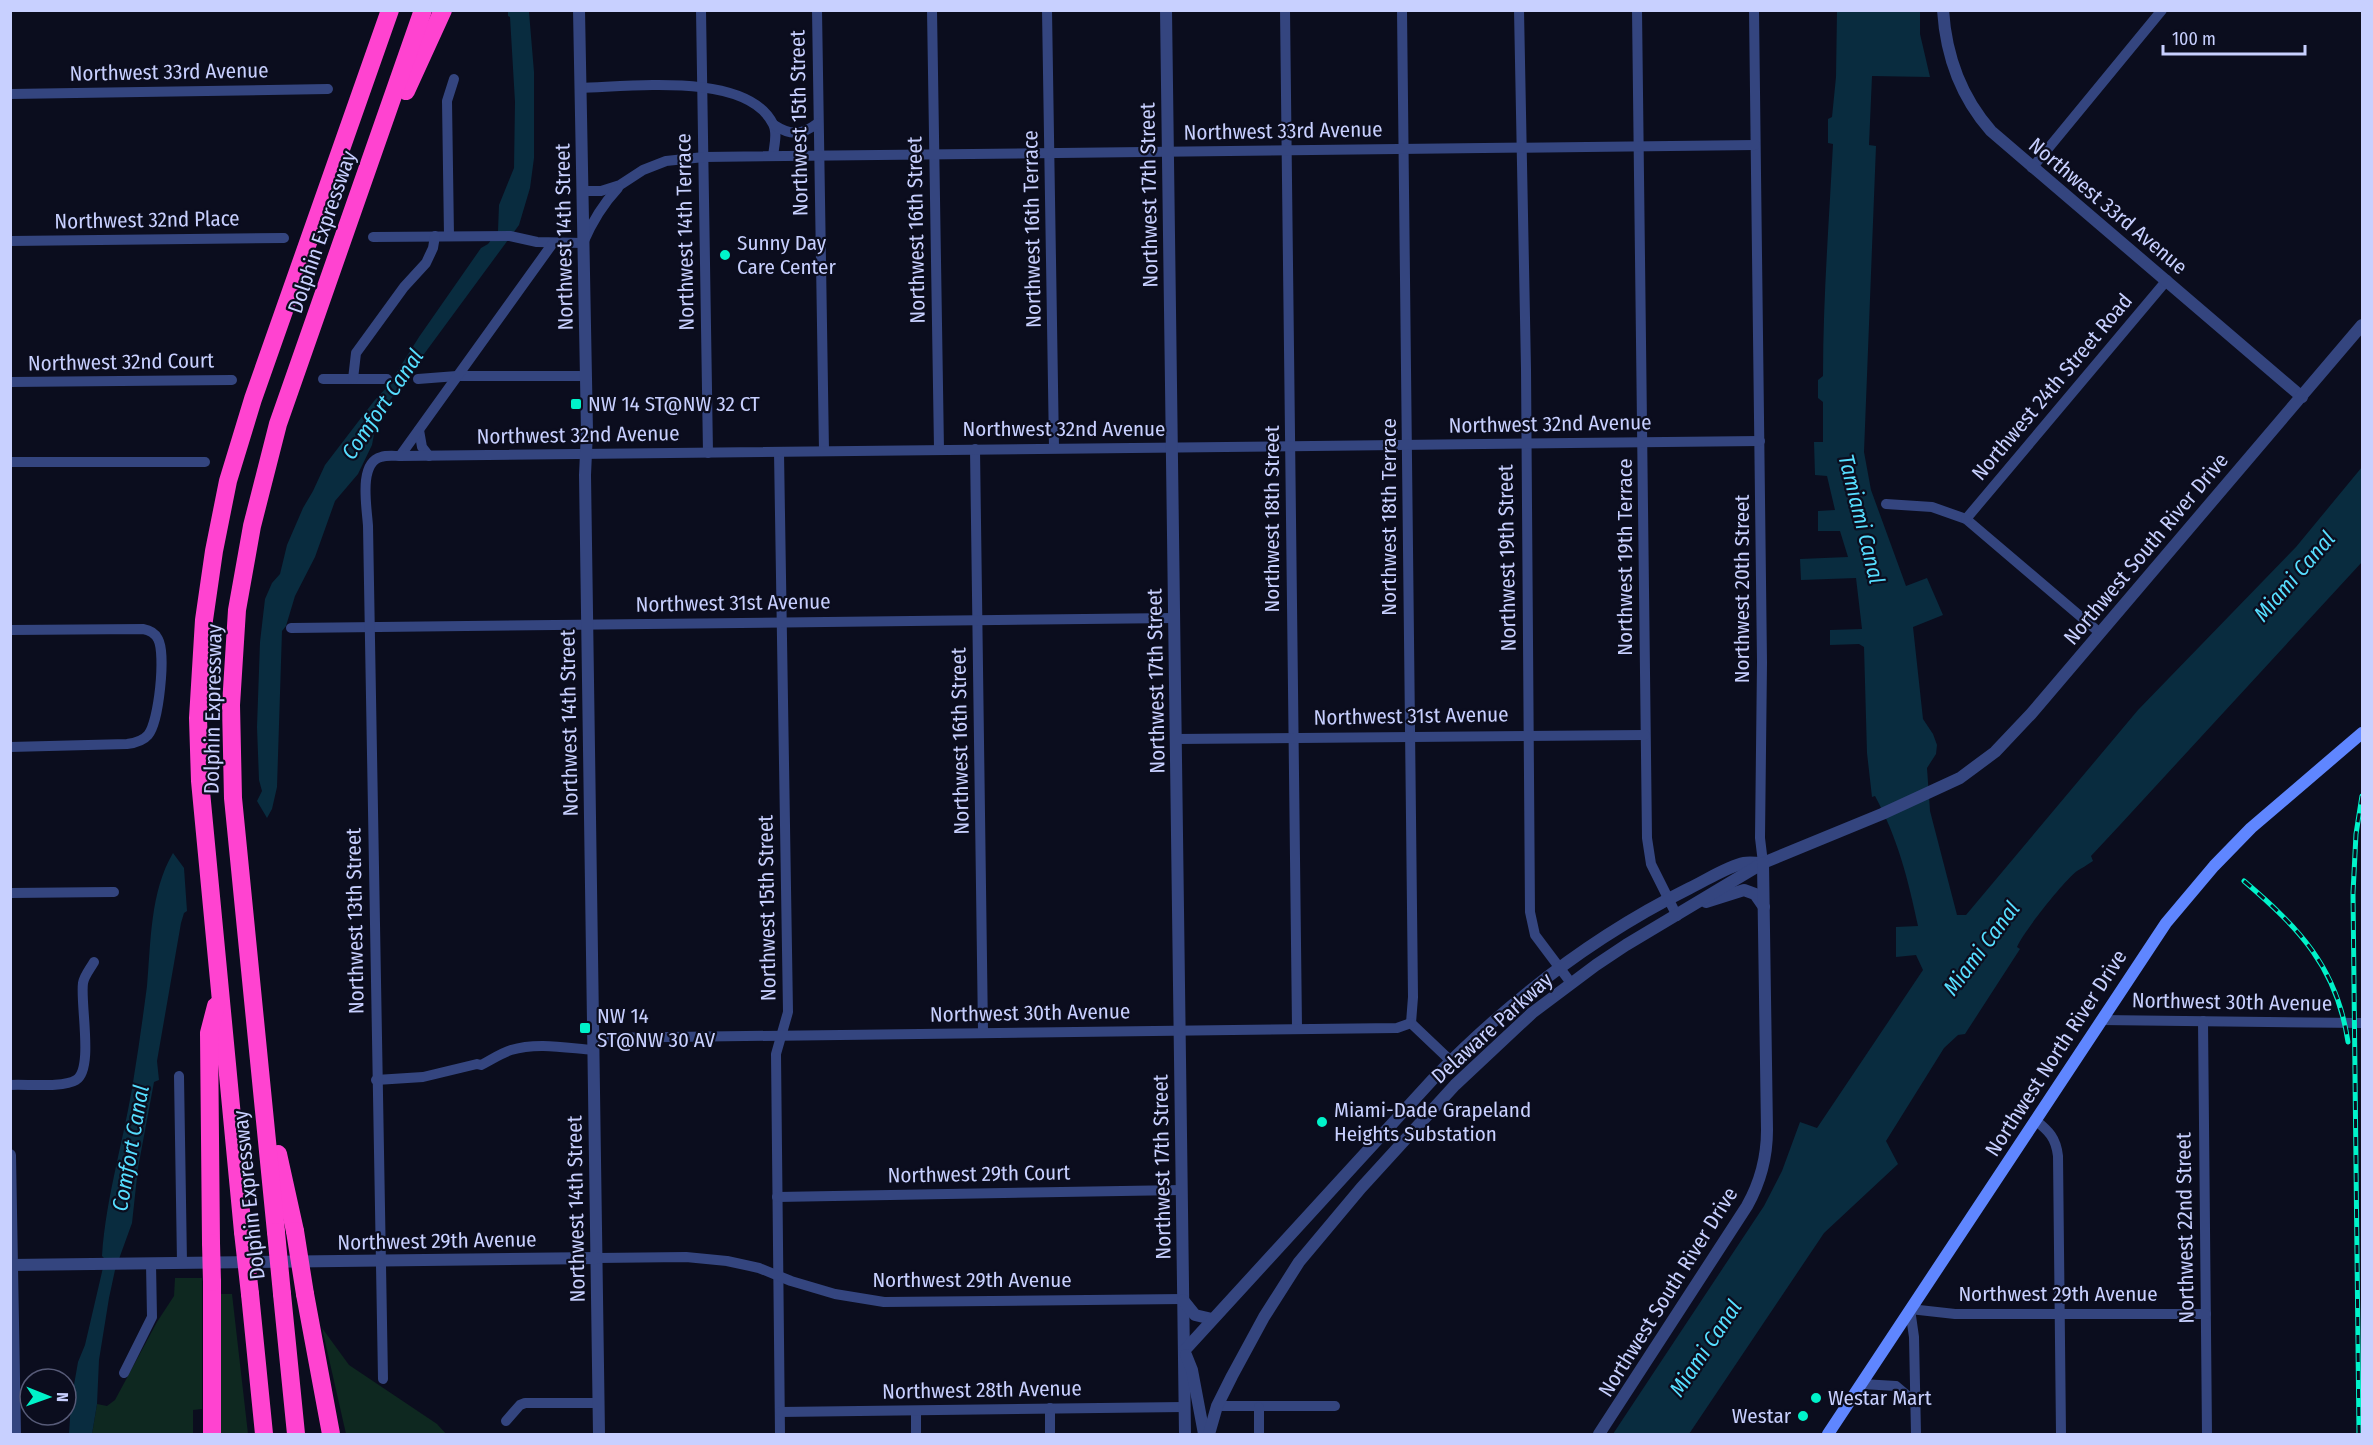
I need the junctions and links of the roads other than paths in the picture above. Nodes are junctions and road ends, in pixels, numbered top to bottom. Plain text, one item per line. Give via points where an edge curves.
1 (390, 10) edge
2 (423, 10) edge
3 (443, 10) edge
4 (579, 10) edge
5 (701, 10) edge
6 (817, 10) edge
7 (932, 10) edge
8 (1047, 10) edge
9 (1166, 10) edge
10 (1285, 10) edge
11 (1402, 10) edge
12 (1519, 10) edge
13 (1637, 10) edge
14 (1754, 10) edge
15 (1943, 10) edge
16 (2162, 10) edge
17 (454, 79) dead end
18 (702, 86) junction
19 (580, 87) junction
20 (328, 89) dead end
21 (10, 94) edge
22 (818, 123) junction
23 (774, 125) junction
24 (1755, 145) junction
25 (1639, 146) junction
26 (1521, 147) junction
27 (1287, 149) junction
28 (1404, 149) junction
29 (1050, 152) junction
30 (1168, 152) junction
31 (819, 154) junction
32 (934, 154) junction
33 (773, 156) junction
34 (704, 157) junction
35 (2032, 168) junction
36 (620, 185) junction
37 (582, 191) junction
38 (358, 196) junction
39 (435, 236) junction
40 (449, 236) junction
41 (373, 237) dead end
42 (284, 238) dead end
43 (10, 241) edge
44 (553, 243) junction
45 (583, 243) junction
46 (2167, 280) junction
47 (2362, 325) edge
48 (457, 376) junction
49 (586, 376) junction
50 (323, 379) dead end
51 (352, 379) junction
52 (387, 379) dead end
53 (418, 379) dead end
54 (232, 380) dead end
55 (10, 382) edge
56 (2302, 397) junction
57 (418, 430) junction
58 (1760, 441) junction
59 (1643, 442) junction
60 (1526, 443) junction
61 (1408, 445) junction
62 (1290, 446) junction
63 (1172, 447) junction
64 (1054, 448) junction
65 (939, 449) junction
66 (975, 449) junction
67 (824, 451) junction
68 (779, 452) junction
69 (708, 453) junction
70 (586, 454) junction
71 (400, 456) junction
72 (429, 456) junction
73 (10, 462) edge
74 (205, 462) dead end
75 (371, 463) joint
76 (1886, 504) dead end
77 (1966, 519) junction
78 (1175, 618) junction
79 (978, 619) junction
80 (783, 622) junction
81 (587, 624) junction
82 (370, 626) junction
83 (291, 628) dead end
84 (10, 630) edge
85 (2100, 633) junction
86 (2362, 733) edge
87 (1528, 735) junction
88 (1646, 735) junction
89 (1410, 736) junction
90 (1293, 737) junction
91 (1176, 739) junction
92 (10, 747) edge
93 (1946, 786) joint
94 (1763, 863) junction
95 (114, 892) dead end
96 (10, 893) edge
97 (1668, 899) junction
98 (1696, 905) junction
99 (1764, 907) junction
100 (1677, 916) junction
101 (94, 962) dead end
102 (1558, 967) junction
103 (1571, 983) junction
104 (219, 990) junction
105 (2101, 1020) junction
106 (2203, 1021) junction
107 (1411, 1023) junction
108 (2362, 1023) edge
109 (1297, 1028) junction
110 (1180, 1030) junction
111 (983, 1032) junction
112 (782, 1035) junction
113 (593, 1044) junction
114 (1451, 1060) junction
115 (260, 1073) junction
116 (179, 1076) dead end
117 (376, 1080) junction
118 (10, 1085) edge
119 (2035, 1120) junction
120 (10, 1155) edge
121 (1764, 1167) joint
122 (1182, 1190) junction
123 (777, 1197) junction
124 (597, 1258) junction
125 (380, 1261) junction
126 (182, 1263) junction
127 (151, 1264) junction
128 (11, 1265) edge
129 (779, 1276) junction
130 (1183, 1299) junction
131 (1910, 1309) junction
132 (2206, 1314) junction
133 (2060, 1315) junction
134 (1212, 1319) junction
135 (1184, 1351) junction
136 (124, 1373) dead end
137 (383, 1379) dead end
138 (1862, 1384) junction
139 (599, 1403) junction
140 (1916, 1403) junction
141 (1217, 1406) junction
142 (1335, 1406) dead end
143 (1184, 1407) junction
144 (1258, 1407) junction
145 (1050, 1408) junction
146 (13, 1411) edge
147 (916, 1411) junction
148 (780, 1412) junction
149 (507, 1421) dead end
150 (15, 1434) edge
151 (212, 1434) edge
152 (264, 1434) edge
153 (296, 1434) edge
154 (331, 1434) edge
155 (599, 1434) edge
156 (780, 1434) edge
157 (916, 1434) edge
158 (1050, 1434) edge
159 (1185, 1434) edge
160 (1204, 1434) edge
161 (1209, 1434) edge
162 (1259, 1434) edge
163 (1599, 1434) edge
164 (1828, 1434) edge
165 (1916, 1434) edge
166 (2061, 1434) edge
167 (2207, 1434) edge

1 - 104 highway, Dolphin Expressway via 239,440 214,551 203,630 198,736
2 - 38 highway, Dolphin Expressway
3 - 38 highway
4 - 19 street, Northwest 14th Street
5 - 18 street, Northwest 14th Terrace
6 - 22 street, Northwest 15th Street
7 - 32 street, Northwest 16th Street
8 - 29 street, Northwest 16th Terrace
9 - 30 street, Northwest 17th Street
10 - 27 street, Northwest 18th Street
11 - 28 street, Northwest 18th Terrace
12 - 26 street, Northwest 19th Street
13 - 25 street, Northwest 19th Terrace
14 - 24 street, Northwest 20th Street
15 - 35 street, Northwest 33rd Avenue via 1952,64 1971,106 1991,131
16 - 35 street
17 - 40 street via 447,101
18 - 19 street
18 - 23 street via 744,98
18 - 34 street, Northwest 14th Terrace
19 - 37 street, Northwest 14th Street
20 - 21 street, Northwest 33rd Avenue
22 - 23 street via 795,134
22 - 31 street, Northwest 15th Street
23 - 33 street
24 - 25 street, Northwest 33rd Avenue
24 - 58 street, Northwest 20th Street
25 - 26 street, Northwest 33rd Avenue
25 - 59 street, Northwest 19th Terrace
26 - 28 street, Northwest 33rd Avenue
26 - 60 street, Northwest 19th Street
27 - 28 street, Northwest 33rd Avenue
27 - 30 street, Northwest 33rd Avenue
27 - 62 street, Northwest 18th Street
28 - 61 street, Northwest 18th Terrace
29 - 30 street, Northwest 33rd Avenue
29 - 32 street, Northwest 33rd Avenue
29 - 64 street, Northwest 16th Terrace
30 - 63 street, Northwest 17th Street
31 - 32 street, Northwest 33rd Avenue
31 - 33 street, Northwest 33rd Avenue
31 - 67 street, Northwest 15th Street
32 - 65 street, Northwest 16th Street
33 - 34 street, Northwest 33rd Avenue
34 - 36 street, Northwest 33rd Avenue via 660,163
34 - 69 street, Northwest 14th Terrace
35 - 46 street, Northwest 33rd Avenue
36 - 37 street
36 - 45 street via 602,207
37 - 45 street, Northwest 14th Street
38 - 115 highway, Dolphin Expressway via 268,458 237,610 231,771
39 - 40 street
39 - 41 street
39 - 51 street via 426,263 404,286 356,353
40 - 44 street via 510,236
42 - 43 street, Northwest 32nd Place
44 - 45 street
44 - 48 street
45 - 49 street, Northwest 14th Street
46 - 56 street, Northwest 33rd Avenue
46 - 77 street, Northwest 24th Street Road
47 - 56 street, Northwest South River Drive
48 - 49 street
48 - 53 street
48 - 57 street
49 - 70 street, Northwest 14th Street
50 - 51 street
51 - 52 street
54 - 55 street, Northwest 32nd Court
56 - 85 street, Northwest South River Drive
57 - 71 street
57 - 72 street
58 - 59 street, Northwest 32nd Avenue
58 - 94 street, Northwest 20th Street
59 - 60 street, Northwest 32nd Avenue
59 - 88 street, Northwest 19th Terrace
60 - 61 street, Northwest 32nd Avenue
60 - 87 street, Northwest 19th Street
61 - 62 street, Northwest 32nd Avenue
61 - 89 street, Northwest 18th Terrace
62 - 63 street, Northwest 32nd Avenue
62 - 90 street, Northwest 18th Street
63 - 64 street, Northwest 32nd Avenue
63 - 78 street, Northwest 17th Street
64 - 66 street, Northwest 32nd Avenue
65 - 66 street, Northwest 32nd Avenue
65 - 67 street, Northwest 32nd Avenue
66 - 79 street, Northwest 16th Street
67 - 68 street, Northwest 32nd Avenue
68 - 69 street, Northwest 32nd Avenue
68 - 80 street, Northwest 15th Street
69 - 70 street, Northwest 32nd Avenue
70 - 72 street, Northwest 32nd Avenue
70 - 81 street, Northwest 14th Street
71 - 72 street, Northwest 32nd Avenue
71 - 75 street, Northwest 32nd Avenue via 381,457
73 - 74 street
75 - 82 street, Northwest 13th Street via 366,487
76 - 77 street via 1932,507
77 - 85 street
78 - 79 street, Northwest 31st Avenue
78 - 91 street, Northwest 17th Street
79 - 80 street, Northwest 31st Avenue
79 - 111 street, Northwest 16th Street
80 - 81 street, Northwest 31st Avenue
80 - 112 street, Northwest 15th Street via 789,1012
81 - 82 street, Northwest 31st Avenue
81 - 113 street, Northwest 14th Street
82 - 83 street, Northwest 31st Avenue
82 - 117 street, Northwest 13th Street
84 - 92 street via 139,628 156,635 162,657 153,727 144,739 127,744
85 - 93 street, Northwest South River Drive via 1995,752
86 - 105 main road, Northwest North River Drive via 2259,821 2214,866 2166,923
87 - 88 street, Northwest 31st Avenue
87 - 89 street, Northwest 31st Avenue
87 - 102 street, Northwest 19th Street via 1530,921 1535,935
88 - 97 street, Northwest 19th Terrace via 1647,848
89 - 90 street, Northwest 31st Avenue
89 - 107 street, Northwest 18th Terrace
90 - 91 street, Northwest 31st Avenue
90 - 109 street, Northwest 18th Street
91 - 110 street, Northwest 17th Street
93 - 94 street, Delaware Parkway
94 - 97 street, Delaware Parkway via 1743,863
94 - 98 street, Delaware Parkway
94 - 99 street, Northwest 20th Street
95 - 96 street
97 - 100 street, Northwest 19th Terrace
97 - 102 street, Delaware Parkway
98 - 99 street via 1744,890 1755,894
98 - 100 street, Delaware Parkway
99 - 121 street, Northwest 20th Street
100 - 103 street, Delaware Parkway
101 - 118 street via 83,982 84,1064 78,1078 61,1084
102 - 103 street, Northwest 19th Street
102 - 114 street, Delaware Parkway
103 - 141 street, Delaware Parkway via 1532,1013 1455,1085 1320,1236 1269,1309
104 - 151 highway, bridge via 209,1034
104 - 152 highway, Dolphin Expressway, bridge
105 - 106 street, Northwest 30th Avenue
105 - 119 main road, Northwest North River Drive
106 - 108 street, Northwest 30th Avenue
106 - 132 street, Northwest 22nd Street
107 - 109 street, Northwest 30th Avenue via 1397,1028
107 - 114 street
109 - 110 street, Northwest 30th Avenue
110 - 111 street, Northwest 30th Avenue
110 - 122 street, Northwest 17th Street
111 - 112 street, Northwest 30th Avenue
112 - 113 street, Northwest 30th Avenue
112 - 123 street, Northwest 15th Street via 776,1054
113 - 117 street, Northwest 30th Avenue via 511,1050 481,1065 423,1077
113 - 124 street, Northwest 14th Street
114 - 134 street, Delaware Parkway
115 - 153 highway, Dolphin Expressway, bridge
115 - 154 highway, bridge via 295,1231
116 - 126 street
117 - 125 street, Northwest 13th Street
119 - 131 main road, Northwest North River Drive
119 - 133 street via 2050,1132 2057,1149
120 - 128 street
121 - 163 street, Northwest South River Drive via 1747,1206
122 - 123 street, Northwest 29th Court
122 - 130 street, Northwest 17th Street
123 - 129 street, Northwest 15th Street
124 - 125 street, Northwest 29th Avenue
124 - 129 street, Northwest 29th Avenue via 717,1260 753,1266
124 - 139 street, Northwest 14th Street
125 - 126 street, Northwest 29th Avenue
125 - 137 street, Northwest 13th Street
126 - 127 street, Northwest 29th Avenue
127 - 128 street, Northwest 29th Avenue
127 - 136 street via 152,1317
128 - 146 street
129 - 130 street, Northwest 29th Avenue via 835,1294 884,1302
129 - 148 street, Northwest 15th Street
130 - 134 street via 1195,1316
130 - 135 street, Northwest 17th Street
131 - 133 street, Northwest 29th Avenue via 1955,1314
131 - 138 main road, Northwest North River Drive
131 - 140 street
132 - 133 street, Northwest 29th Avenue
132 - 167 street, Northwest 22nd Street
133 - 166 street
134 - 135 street, Delaware Parkway
135 - 143 street, Northwest 17th Street
135 - 160 street, Northwest 17th Street via 1192,1370
138 - 140 street via 1896,1386
138 - 164 main road, Northwest North River Drive
139 - 149 street via 525,1403
139 - 155 street, Northwest 14th Street
140 - 165 street
141 - 144 street
141 - 161 street, Delaware Parkway
142 - 144 street
143 - 145 street, Northwest 28th Avenue
143 - 159 street, Northwest 17th Street
144 - 162 street
145 - 147 street, Northwest 28th Avenue
145 - 158 street
146 - 150 street
147 - 148 street, Northwest 28th Avenue
147 - 157 street
148 - 156 street, Northwest 15th Street

